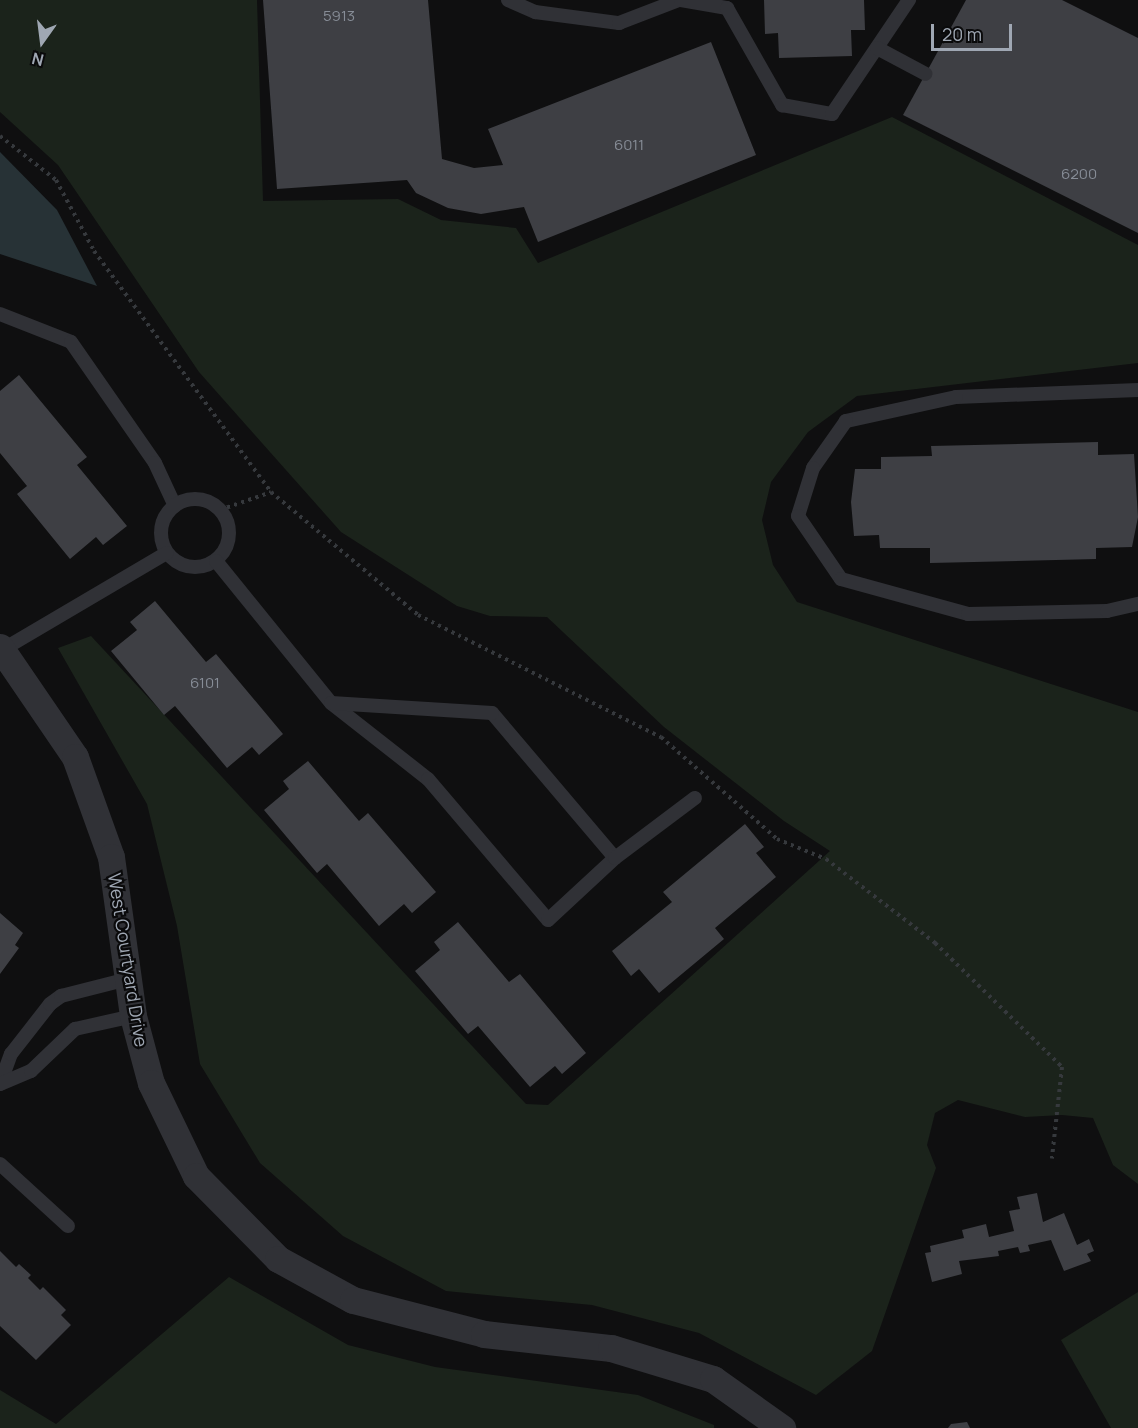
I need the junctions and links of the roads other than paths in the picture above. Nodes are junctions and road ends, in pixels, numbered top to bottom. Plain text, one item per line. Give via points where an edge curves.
1 (508, 0) edge
2 (680, 0) edge
3 (909, 0) edge
4 (877, 48) junction
5 (926, 74) dead end
6 (0, 314) edge
7 (1138, 390) edge
8 (175, 506) junction
9 (167, 552) junction
10 (216, 561) junction
11 (1138, 604) edge
12 (1, 650) edge
13 (331, 704) junction
14 (695, 798) dead end
15 (615, 858) junction
16 (128, 979) junction
17 (133, 1016) junction
18 (0, 1084) edge
19 (0, 1164) edge
20 (68, 1226) dead end
21 (782, 1428) edge

1 - 2 lane via 535,12 619,23
2 - 4 lane via 727,8 782,105 832,114
3 - 4 lane
4 - 5 lane
6 - 8 lane via 71,342 155,463
7 - 11 lane via 956,397 846,421 813,468 798,516 841,579 968,614 1107,611
8 - 9 lane via 161,527
8 - 10 lane via 184,501 203,500 225,517 229,536
9 - 10 lane via 190,567
9 - 12 lane
10 - 13 lane
12 - 16 street, West Courtyard Drive via 75,757 111,857
13 - 15 lane via 492,713
13 - 15 lane via 429,780 548,920
14 - 15 lane
16 - 17 street, West Courtyard Drive
16 - 18 lane via 61,996 50,1004 11,1054
17 - 18 lane via 75,1029 31,1071
17 - 21 street, West Courtyard Drive via 151,1083 196,1176 278,1258 353,1300 484,1334 611,1348 713,1379
19 - 20 lane

